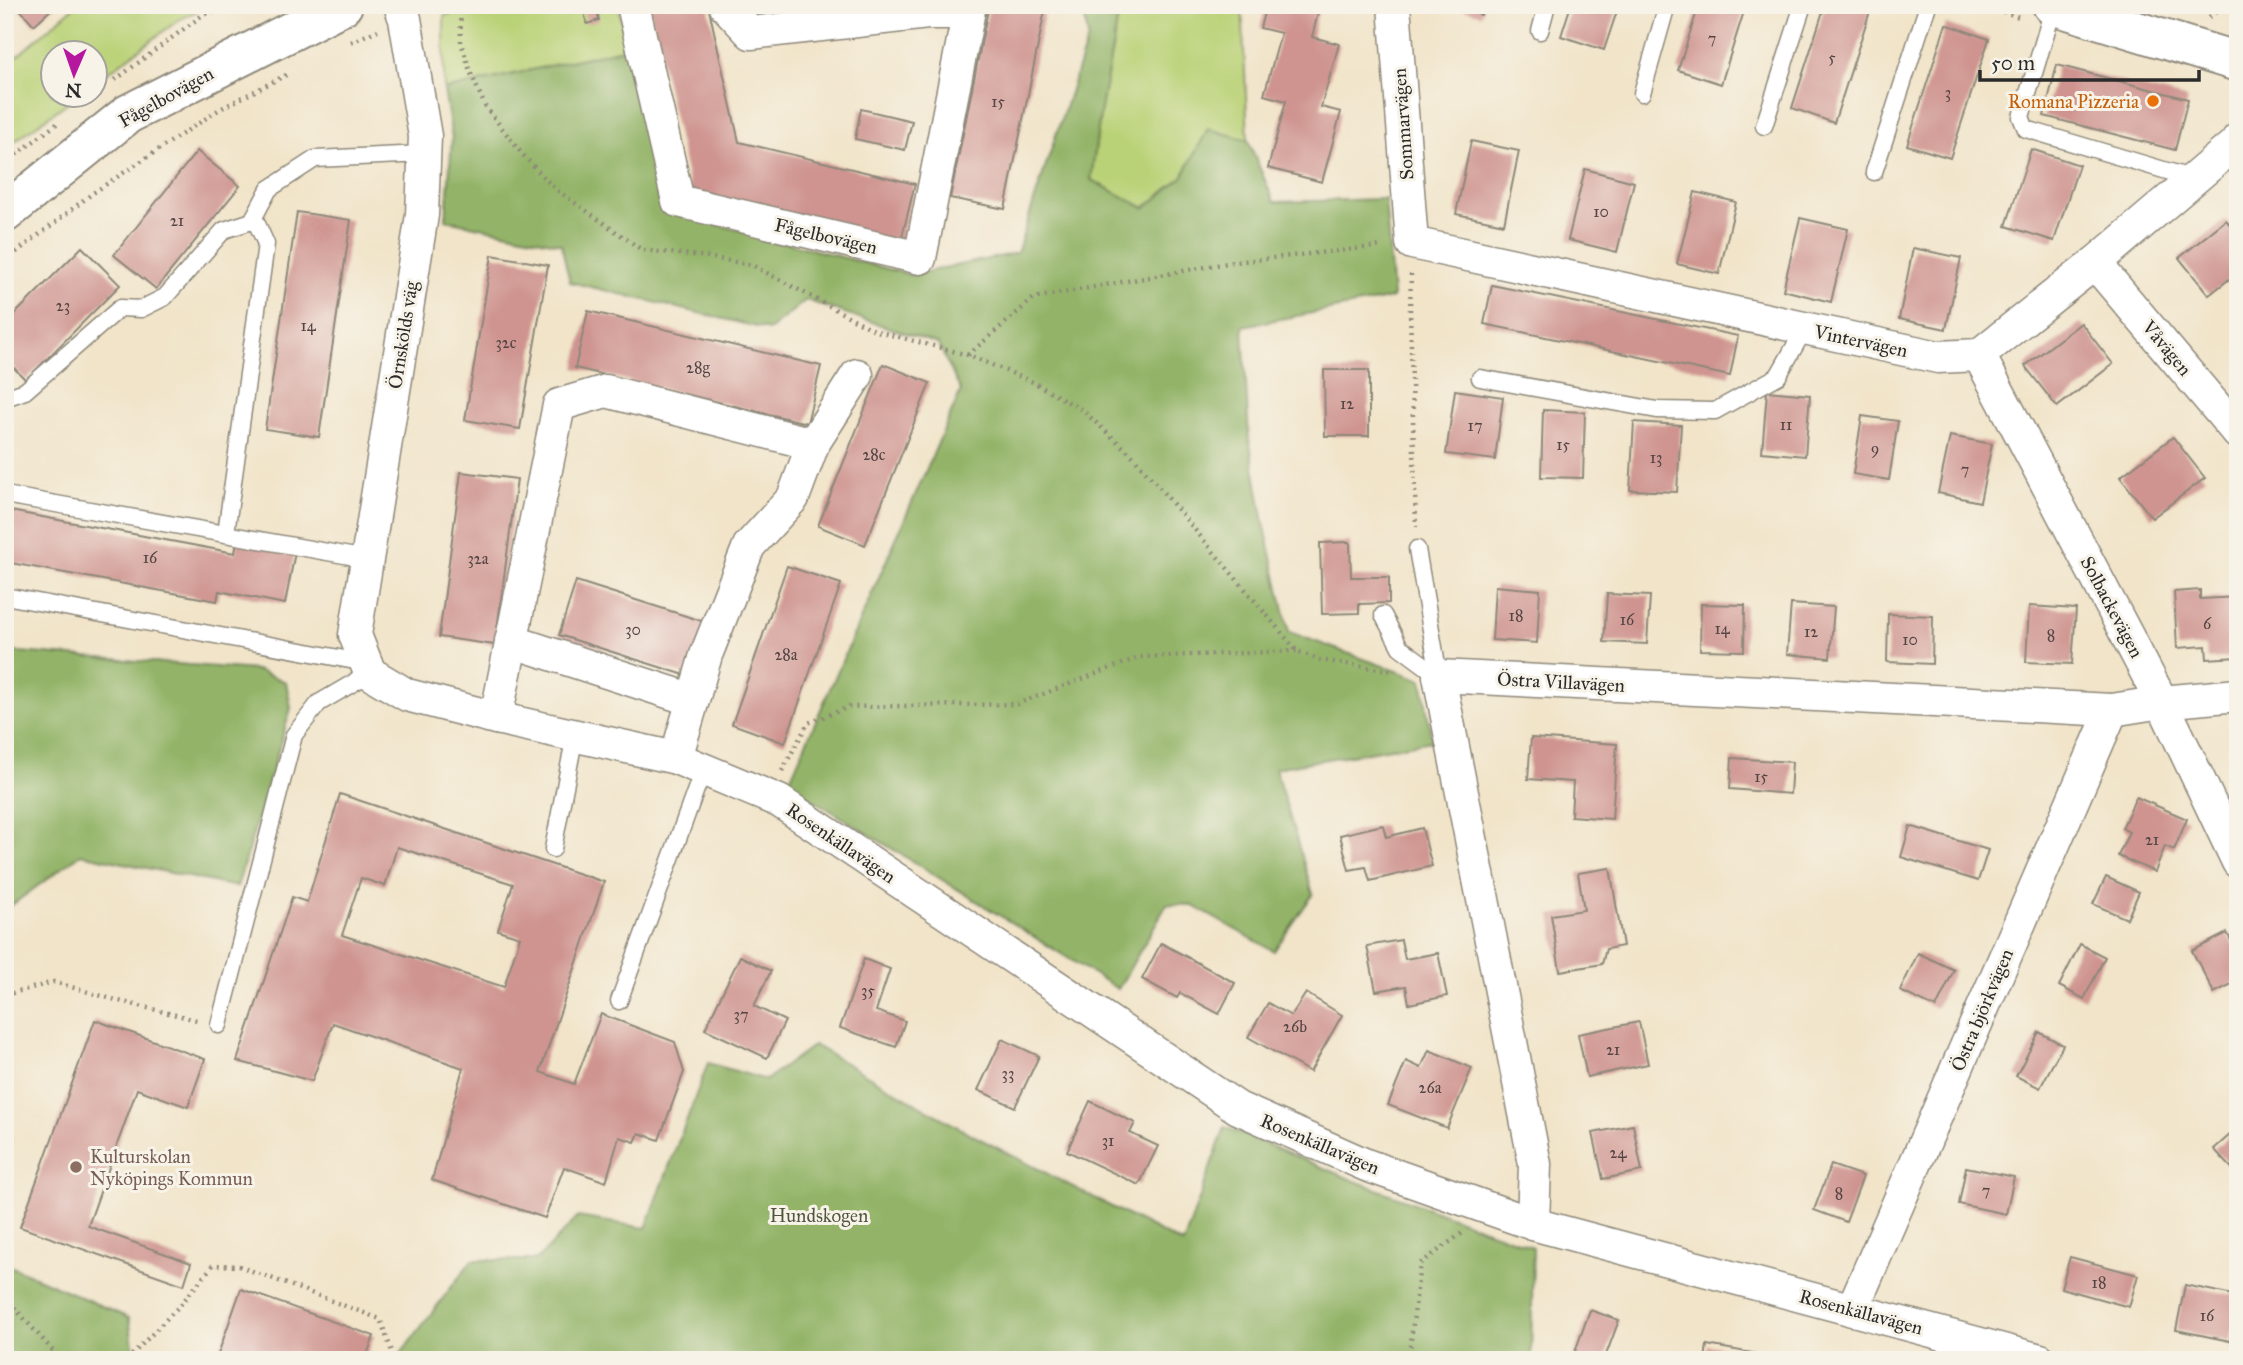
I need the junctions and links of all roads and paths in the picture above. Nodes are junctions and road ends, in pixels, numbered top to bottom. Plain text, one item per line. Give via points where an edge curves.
1 (343, 5) edge
2 (460, 5) edge
3 (633, 5) edge
4 (725, 5) edge
5 (1394, 5) edge
6 (1547, 5) edge
7 (1667, 5) edge
8 (1803, 5) edge
9 (1928, 5) edge
10 (2053, 6) edge
11 (969, 9) edge
12 (402, 12) edge
13 (2099, 12) edge
14 (1541, 31) dead end
15 (346, 44) dead end
16 (2238, 62) edge
17 (300, 68) dead end
18 (1642, 93) dead end
19 (1764, 126) dead end
20 (2238, 139) edge
21 (424, 154) junction
22 (1874, 172) dead end
23 (2193, 179) junction
24 (5, 213) edge
25 (254, 218) junction
26 (1412, 243) junction
27 (5, 261) edge
28 (2095, 263) junction
29 (1410, 310) dead end
30 (1805, 328) junction
31 (968, 355) junction
32 (1979, 355) junction
33 (857, 375) dead end
34 (1480, 378) dead end
35 (5, 398) edge
36 (2238, 433) edge
37 (813, 444) junction
38 (5, 495) edge
39 (226, 533) junction
40 (1417, 549) joint
41 (368, 559) junction
42 (5, 596) edge
43 (1383, 615) dead end
44 (511, 641) junction
45 (1297, 651) junction
46 (368, 668) junction
47 (1439, 676) junction
48 (2238, 695) edge
49 (693, 700) junction
50 (2162, 702) junction
51 (2112, 710) junction
52 (496, 718) junction
53 (575, 736) junction
54 (690, 764) junction
55 (768, 797) junction
56 (553, 849) dead end
57 (2238, 862) edge
58 (5, 995) edge
59 (619, 1001) dead end
60 (219, 1025) joint
61 (1494, 1210) junction
62 (1533, 1224) junction
63 (5, 1297) edge
64 (1852, 1310) junction
65 (61, 1360) edge
66 (127, 1360) edge
67 (396, 1360) edge
68 (1411, 1360) edge
69 (2040, 1360) edge

1 - 24 street, Fågelbovägen via 128,114
2 - 31 path via 461,41 485,106 554,188 623,237 642,250 752,265 876,331
3 - 11 street, Fågelbovägen via 678,201 920,258
4 - 11 street via 751,33
5 - 26 street, Sommarvägen
6 - 14 lane
7 - 18 lane
8 - 19 lane
9 - 22 lane
10 - 13 street
10 - 23 lane via 2021,117 2026,129
12 - 15 path
12 - 21 street, Örnskölds väg via 425,136
13 - 16 street
17 - 27 path via 220,109 93,193
20 - 23 street
21 - 25 lane via 315,159 269,189
21 - 41 street, Örnskölds väg via 422,215
23 - 28 street
25 - 35 lane via 224,230 164,298 141,309 120,308 25,391
25 - 39 lane via 266,244
26 - 30 street, Vintervägen
26 - 31 path via 1227,263 1034,298
28 - 32 street
28 - 36 street, Våvägen
29 - 40 path
30 - 32 street, Vintervägen via 1938,358
30 - 34 lane via 1778,376 1715,411 1657,410
31 - 45 path via 1033,382 1082,410 1131,454
32 - 50 street, Solbackevägen
33 - 37 street
37 - 44 street via 606,391 559,405
37 - 49 street via 793,498 749,546
38 - 39 lane
39 - 41 lane
40 - 47 lane
41 - 46 street, Örnskölds väg via 355,635
42 - 46 lane
43 - 47 lane via 1400,647
44 - 49 street
44 - 52 street
45 - 47 path via 1320,660
45 - 55 path via 1140,657 1017,704 849,707 808,723
46 - 52 street, Rosenkällavägen via 407,695
46 - 60 lane via 319,703 294,735
47 - 51 street, Östra Villavägen
47 - 62 street via 1535,1164
48 - 50 street, Östra Villavägen
49 - 54 street
50 - 51 street, Östra Villavägen
50 - 57 street, Solbackevägen
51 - 64 street, Östra björkvägen
52 - 53 street, Rosenkällavägen
53 - 54 street, Rosenkällavägen
53 - 56 lane
54 - 55 street, Rosenkällavägen
54 - 59 lane
55 - 61 street, Rosenkällavägen via 1237,1108 1366,1165
58 - 60 path via 54,982
61 - 62 street, Rosenkällavägen
61 - 68 path via 1420,1264
62 - 64 street, Rosenkällavägen
63 - 65 path
64 - 69 street, Rosenkällavägen
66 - 67 path via 213,1265 239,1266 380,1320

